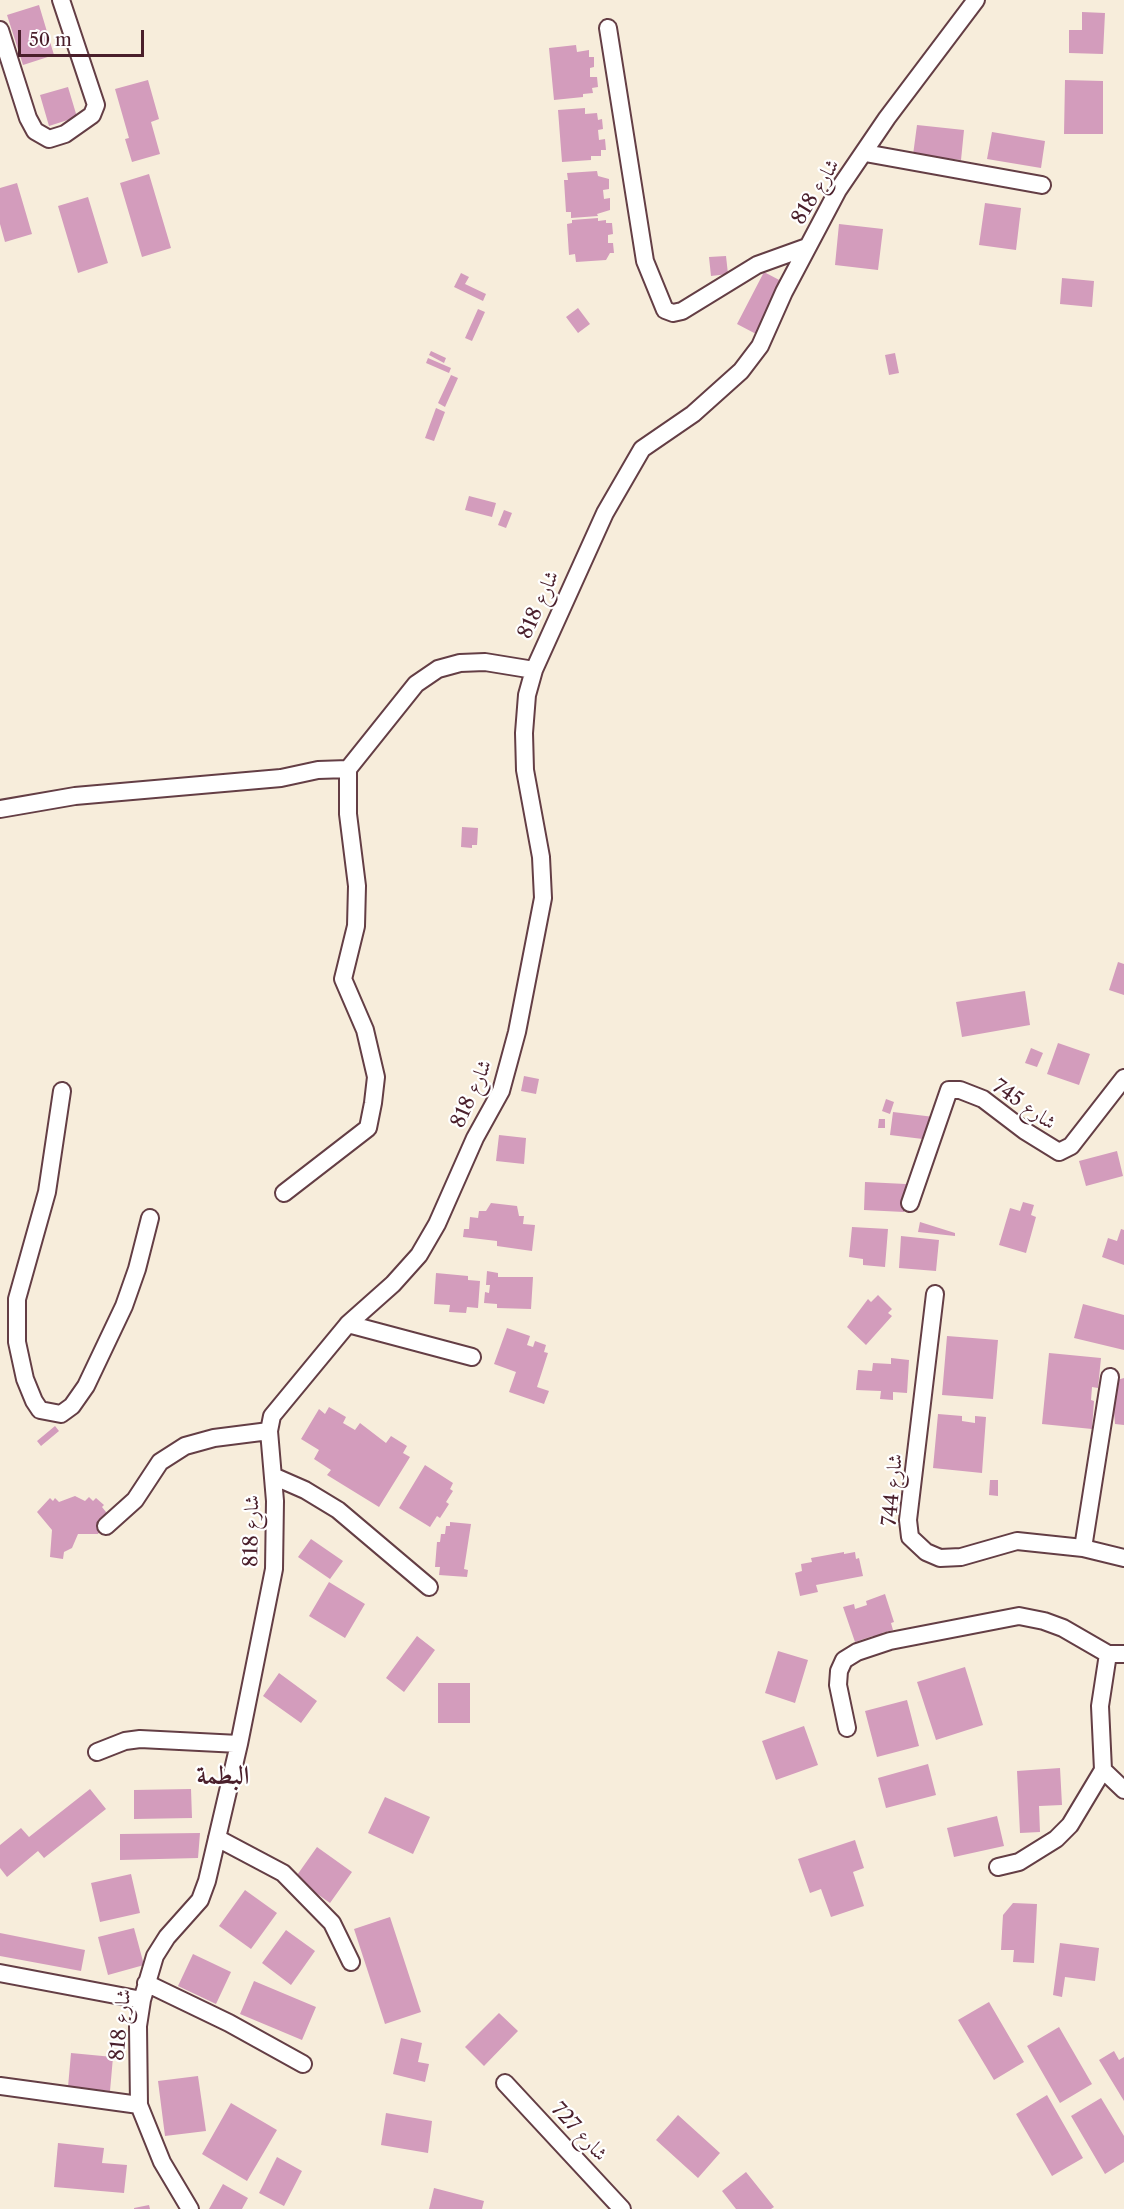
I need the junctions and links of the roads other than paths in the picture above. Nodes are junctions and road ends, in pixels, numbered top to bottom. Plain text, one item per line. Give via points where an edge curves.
1 (61, 0) edge
2 (976, 0) edge
3 (608, 28) dead end
4 (0, 30) edge
5 (865, 153) junction
6 (1042, 185) dead end
7 (807, 247) junction
8 (534, 670) junction
9 (348, 770) junction
10 (0, 809) edge
11 (1124, 1078) edge
12 (62, 1091) dead end
13 (284, 1193) dead end
14 (910, 1203) dead end
15 (150, 1218) dead end
16 (935, 1294) dead end
17 (17, 1299) junction
18 (0, 1300) edge
19 (348, 1324) junction
20 (472, 1357) dead end
21 (1110, 1377) dead end
22 (269, 1431) junction
23 (273, 1476) junction
24 (106, 1526) dead end
25 (1083, 1548) junction
26 (1124, 1558) edge
27 (429, 1587) dead end
28 (1116, 1654) edge
29 (847, 1728) dead end
30 (239, 1744) junction
31 (97, 1752) dead end
32 (1103, 1770) junction
33 (1124, 1790) edge
34 (216, 1838) junction
35 (998, 1867) dead end
36 (351, 1962) dead end
37 (0, 1973) edge
38 (146, 1983) junction
39 (142, 2000) junction
40 (303, 2064) dead end
41 (505, 2083) dead end
42 (0, 2086) edge
43 (139, 2106) junction
44 (190, 2209) edge
45 (622, 2209) edge

1 - 4 street via 96,105 92,115 65,134 49,139 35,131
2 - 5 street, شارع 818
3 - 7 street via 645,261 665,310 682,311 758,265
5 - 6 street
5 - 7 street, شارع 818 via 838,190
7 - 8 street, شارع 818 via 760,346 741,371 693,414 642,449 605,513
8 - 9 street via 485,662 438,669 416,684
8 - 19 street, شارع 818 via 527,695 525,770 541,856 543,898 509,1064 501,1091 419,1255
9 - 10 street via 75,796
9 - 13 street via 348,814 357,886 356,916 343,979 365,1030 376,1077 373,1103 369,1128
11 - 14 street, شارع 745 via 1071,1146 1059,1152 983,1099 949,1090
12 - 17 street via 46,1192
15 - 17 street via 137,1269 105,1350 86,1386 61,1414 40,1410 25,1378 17,1342
16 - 25 street, شارع 744 via 908,1520 910,1537 921,1549 940,1558 961,1557 1017,1541
17 - 18 street
19 - 20 street
19 - 22 street, شارع 818 via 272,1416
21 - 25 street
22 - 23 street, شارع 818
22 - 24 street via 185,1446 160,1462 135,1500
23 - 27 street via 338,1510
23 - 30 street, شارع 818 via 273,1569
25 - 26 street, شارع 744
28 - 29 street via 1063,1628 1019,1616 890,1641 844,1660 838,1685
28 - 32 street via 1100,1706
30 - 31 street via 140,1739
30 - 34 street, شارع 818
32 - 33 street
32 - 35 street via 1070,1825 1056,1839 1019,1862
34 - 36 street via 283,1873 332,1923
34 - 38 street, شارع 818 via 200,1900 167,1937 155,1956
37 - 39 street
38 - 39 street, شارع 818
38 - 40 street
39 - 43 street, شارع 818 via 137,2049
41 - 45 street, شارع 727
42 - 43 street
43 - 44 street, شارع 818 via 162,2162

